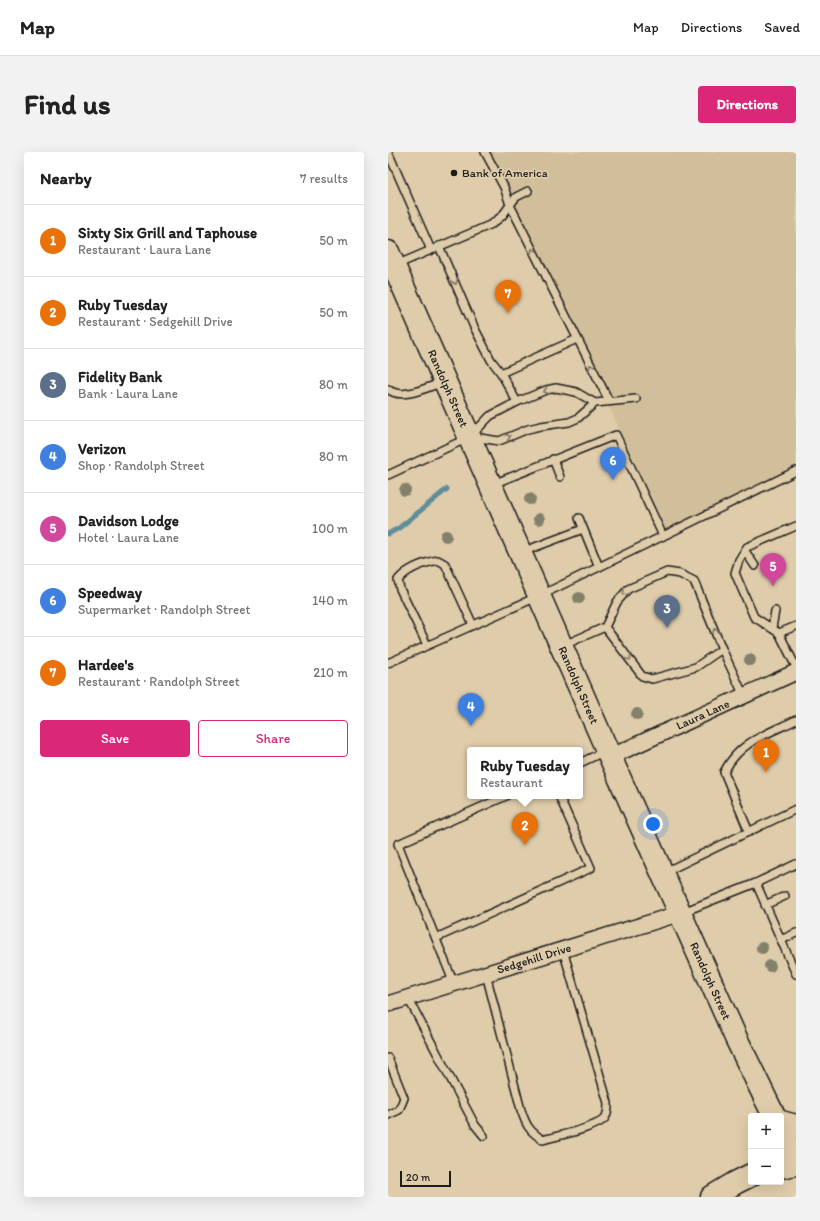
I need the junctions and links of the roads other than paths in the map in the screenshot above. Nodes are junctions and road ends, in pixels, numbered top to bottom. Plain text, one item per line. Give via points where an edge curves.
1 (388, 152) edge
2 (485, 152) edge
3 (528, 191) dead end
4 (510, 205) junction
5 (440, 246) junction
6 (431, 250) junction
7 (392, 266) edge
8 (577, 339) junction
9 (501, 373) junction
10 (445, 381) junction
11 (388, 389) edge
12 (636, 399) dead end
13 (609, 401) junction
14 (517, 402) junction
15 (595, 403) junction
16 (470, 436) junction
17 (553, 459) junction
18 (796, 471) edge
19 (388, 475) edge
20 (560, 477) dead end
21 (491, 485) junction
22 (579, 518) dead end
23 (796, 526) edge
24 (583, 529) junction
25 (663, 536) junction
26 (745, 551) junction
27 (520, 552) junction
28 (755, 566) dead end
29 (599, 567) junction
30 (539, 596) junction
31 (775, 611) dead end
32 (473, 625) junction
33 (796, 626) edge
34 (605, 627) junction
35 (772, 628) junction
36 (779, 633) junction
37 (427, 645) junction
38 (562, 646) junction
39 (722, 648) junction
40 (388, 663) edge
41 (796, 667) edge
42 (796, 672) edge
43 (744, 696) junction
44 (796, 720) edge
45 (609, 754) junction
46 (583, 762) edge
47 (499, 799) edge
48 (560, 799) edge
49 (796, 809) edge
50 (749, 832) junction
51 (796, 864) edge
52 (663, 873) junction
53 (756, 883) junction
54 (785, 896) dead end
55 (765, 905) junction
56 (681, 913) junction
57 (796, 933) edge
58 (436, 938) junction
59 (781, 940) junction
60 (563, 950) junction
61 (793, 961) edge
62 (486, 974) junction
63 (796, 974) edge
64 (454, 984) junction
65 (408, 998) junction
66 (388, 1004) edge
67 (388, 1058) edge
68 (773, 1113) edge
69 (388, 1115) edge
70 (784, 1123) edge
71 (796, 1126) edge
72 (484, 1136) dead end
73 (784, 1137) edge
74 (796, 1163) edge
75 (784, 1166) edge
76 (748, 1177) edge
77 (712, 1197) edge

1 - 6 lane
2 - 4 lane via 504,187
3 - 4 lane via 516,197
4 - 5 lane via 492,224
8 -> 4 lane
5 - 6 lane
5 -> 9 lane via 474,327 491,360
6 - 7 lane
7 - 10 main road, Randolph Street
8 - 9 lane
13 -> 8 lane
9 - 14 lane
10 - 11 lane via 406,394 398,394
10 - 16 main road, Randolph Street
12 - 13 lane
13 - 15 lane
15 -> 14 lane via 576,392 556,388
14 - 16 lane via 490,416
16 -> 15 lane via 499,441 528,429 569,422 578,418
16 - 19 lane
16 - 21 main road, Randolph Street
17 - 20 lane
17 - 21 lane
17 - 25 lane via 616,435
18 - 25 lane
21 - 27 main road, Randolph Street
22 - 24 lane
23 - 26 lane via 748,547
24 - 27 lane
24 - 29 lane
25 - 29 lane
26 - 28 lane
26 - 35 lane via 735,574 754,617
27 - 30 main road, Randolph Street
29 - 30 lane
30 - 32 lane
30 - 38 main road, Randolph Street
31 - 35 lane
32 - 37 lane
32 - 37 lane via 445,564 438,560 424,563 404,573 398,580
33 - 36 lane
34 - 38 lane
34 -> 39 lane via 642,676 652,679 696,667
39 -> 34 lane via 694,581 680,574 667,572 628,589 617,602
35 - 36 lane
36 - 41 lane
37 - 40 lane
38 - 45 main road, Randolph Street
39 - 43 lane
42 - 43 street, Laura Lane
43 - 45 street, Laura Lane
44 - 50 lane via 753,740 731,760 724,772
45 - 46 lane
45 - 52 main road, Randolph Street
47 - 58 lane via 398,844
48 - 58 lane via 591,868
49 - 50 lane
50 - 52 lane
51 - 53 lane
52 - 56 main road, Randolph Street
53 - 55 lane
53 - 56 lane
54 - 55 lane
55 - 59 lane
56 - 60 street, Sedgehill Drive
56 - 68 main road, Randolph Street via 736,1038
57 - 59 lane
58 - 64 lane
59 - 61 lane
60 - 62 street, Sedgehill Drive
60 - 62 lane via 608,1103 608,1112 596,1125 543,1140 526,1125
61 - 63 lane
62 - 64 street, Sedgehill Drive
64 - 65 street, Sedgehill Drive
65 - 66 street, Sedgehill Drive
65 - 72 lane via 475,1125
67 - 69 lane via 404,1098 400,1110
70 - 71 main road
73 - 74 main road
74 - 75 main road
76 - 77 main road

